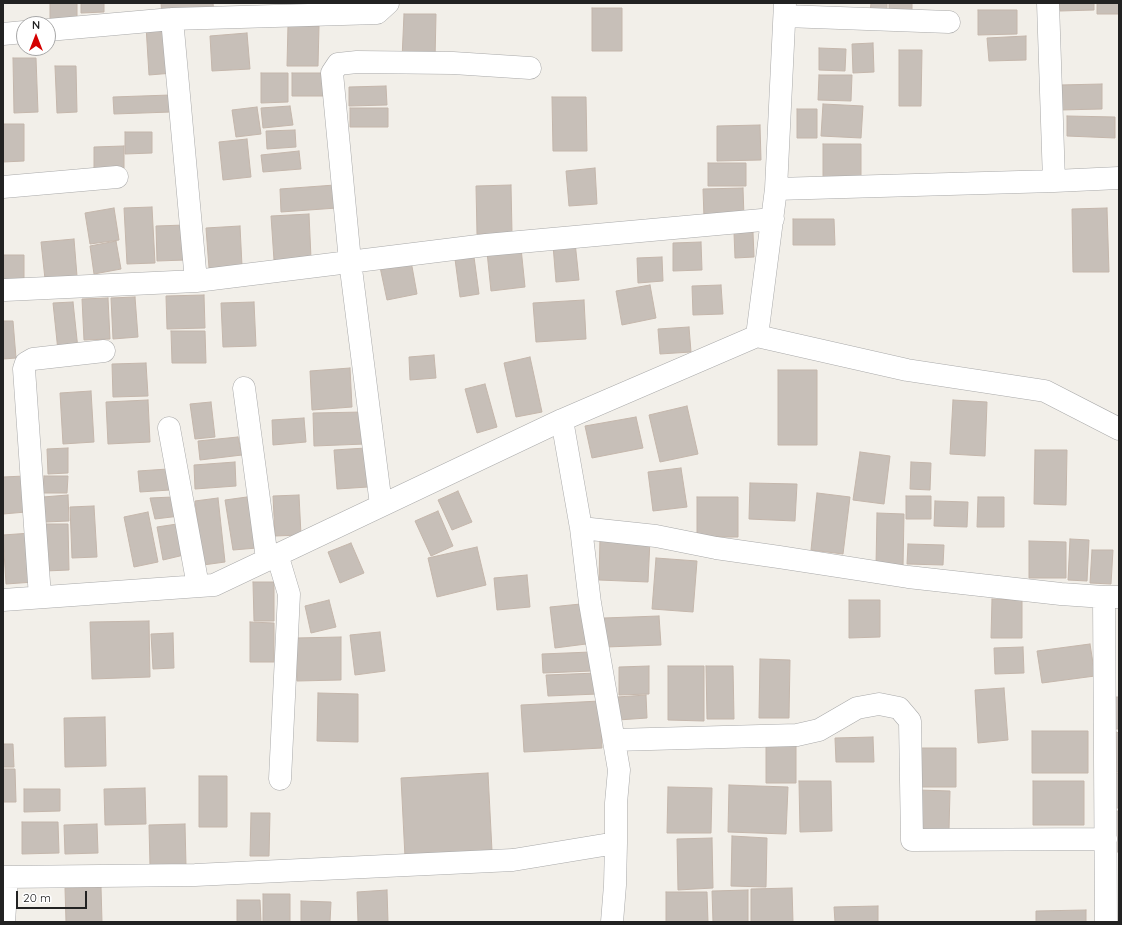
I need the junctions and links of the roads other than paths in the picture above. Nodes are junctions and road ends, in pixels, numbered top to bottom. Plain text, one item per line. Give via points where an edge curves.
1 (388, 3) edge
2 (1048, 3) edge
3 (785, 9) edge
4 (172, 20) junction
5 (949, 22) dead end
6 (56, 29) edge
7 (16, 33) edge
8 (3, 34) edge
9 (530, 68) dead end
10 (117, 177) dead end
11 (1119, 178) edge
12 (1054, 181) junction
13 (3, 187) edge
14 (776, 189) junction
15 (773, 219) junction
16 (350, 261) junction
17 (196, 281) junction
18 (5, 290) dead end
19 (757, 336) junction
20 (104, 351) dead end
21 (244, 388) dead end
22 (562, 420) junction
23 (169, 428) dead end
24 (1119, 430) edge
25 (381, 505) junction
26 (581, 528) junction
27 (272, 557) junction
28 (198, 586) junction
29 (40, 597) junction
30 (1111, 597) edge
31 (3, 600) edge
32 (614, 740) junction
33 (280, 779) dead end
34 (1106, 839) junction
35 (616, 843) junction
36 (5, 877) edge
37 (4, 922) edge
38 (612, 922) edge
39 (1106, 922) edge

1 - 4 street via 377,13
2 - 12 street
3 - 5 street
3 - 14 street
4 - 6 street
4 - 17 street
7 - 8 street
9 - 16 street via 453,63 338,64 332,73
10 - 13 street
11 - 12 street
12 - 14 street
14 - 15 street
15 - 16 street via 486,245
15 - 19 street
16 - 17 street
16 - 25 street
17 - 18 street
19 - 22 street
19 - 24 street via 907,370 1045,391
20 - 29 street via 33,359 26,363 24,369
21 - 27 street
22 - 25 street
22 - 26 street
23 - 28 street
25 - 27 street
26 - 30 street via 656,536 716,548 908,577
26 - 32 street via 590,603
27 - 28 street via 214,585
27 - 33 street via 288,594
28 - 29 street
29 - 31 street
30 - 34 street
32 - 34 street via 797,735 819,730 857,708 886,705 899,708 910,721 912,840
32 - 35 street via 619,770
34 - 39 street
35 - 36 street via 513,860 195,875
35 - 38 street
36 - 37 street

